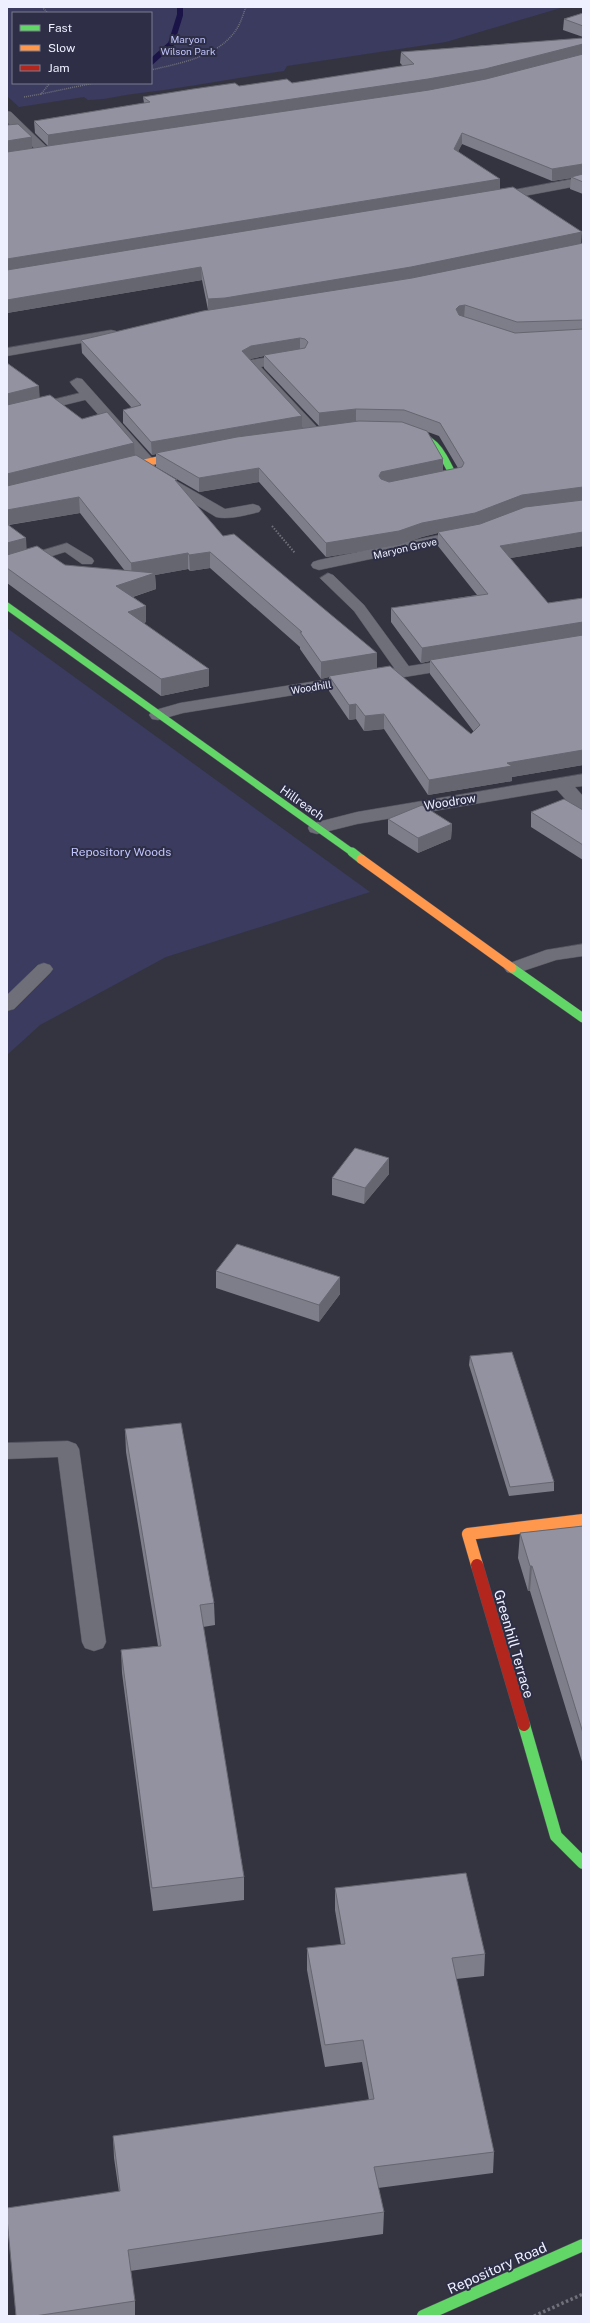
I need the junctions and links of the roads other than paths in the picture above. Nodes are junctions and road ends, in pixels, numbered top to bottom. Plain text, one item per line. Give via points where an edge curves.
1 (7, 115) edge
2 (49, 152) joint
3 (30, 154) edge
4 (583, 181) edge
5 (481, 200) edge
6 (121, 332) edge
7 (7, 352) edge
8 (300, 356) edge
9 (77, 382) dead end
10 (88, 395) junction
11 (7, 415) edge
12 (396, 428) edge
13 (319, 432) joint
14 (300, 435) edge
15 (194, 452) edge
16 (145, 464) junction
17 (110, 471) edge
18 (424, 482) edge
19 (253, 509) road end
20 (485, 530) edge
21 (87, 561) dead end
22 (7, 566) edge
23 (323, 572) joint
24 (7, 606) edge
25 (475, 660) edge
26 (405, 672) junction
27 (158, 715) junction
28 (583, 780) edge
29 (562, 784) junction
30 (583, 807) edge
31 (317, 828) junction
32 (583, 950) edge
33 (514, 968) junction
34 (44, 969) dead end
35 (7, 1005) edge
36 (583, 1018) edge
37 (7, 1451) edge
38 (583, 1520) edge
39 (94, 1642) dead end
40 (583, 1863) edge
41 (583, 2245) edge
42 (423, 2316) edge

1 - 2 street
2 - 3 main road
4 - 5 street
6 - 7 lane
8 - 13 street via 251,364
9 - 10 street
10 - 11 lane
10 - 16 street
12 - 18 main road via 420,433 434,440 454,477
13 - 14 main road
15 - 16 main road
16 - 17 main road
16 - 19 street via 222,514
20 - 23 street, Maryon Grove via 422,543
21 - 22 lane via 67,547
23 - 26 lane via 359,608
24 - 27 main road, Hillreach
25 - 26 street, Woodhill
26 - 27 street, Woodhill via 180,708
27 - 31 main road, Hillreach
28 - 29 street, Woodrow
29 - 30 street
29 - 31 street, Woodrow via 357,818
31 - 33 main road, Hillreach
32 - 33 street via 553,954
33 - 36 main road, Hillreach
34 - 35 lane
37 - 39 lane via 68,1449
38 - 40 main road, Greenhill Terrace via 468,1534 556,1836
41 - 42 main road, Repository Road

